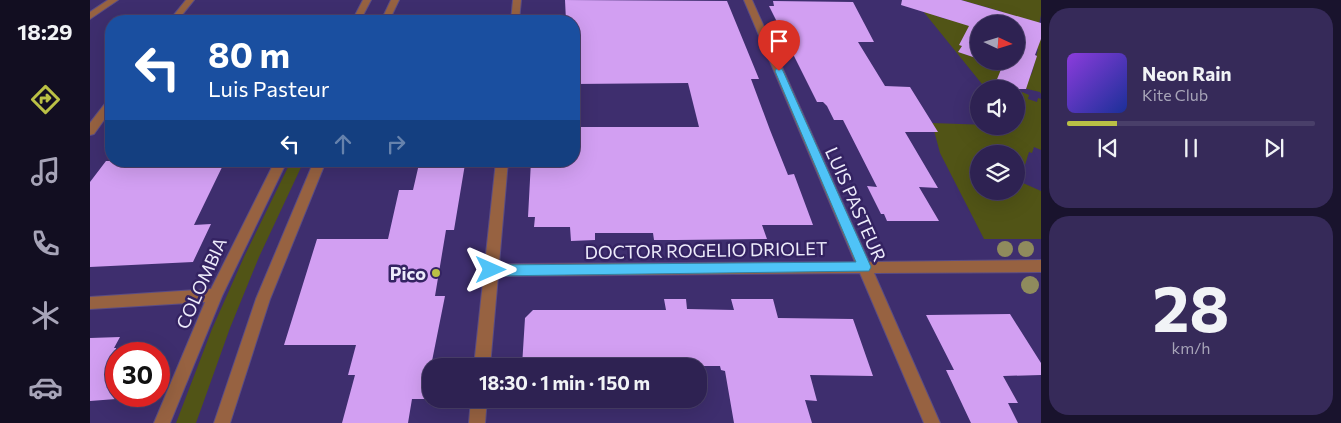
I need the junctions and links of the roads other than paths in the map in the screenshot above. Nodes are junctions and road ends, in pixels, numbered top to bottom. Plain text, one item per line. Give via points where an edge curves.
1 (114, 0) edge
2 (190, 0) edge
3 (367, 0) edge
4 (395, 0) edge
5 (517, 0) edge
6 (748, 0) edge
7 (179, 15) edge
8 (359, 15) edge
9 (388, 15) edge
10 (516, 15) edge
11 (90, 16) edge
12 (105, 111) edge
13 (90, 131) edge
14 (277, 167) edge
15 (318, 167) edge
16 (501, 167) edge
17 (1041, 266) edge
18 (864, 267) junction
19 (491, 270) junction
20 (215, 295) junction
21 (90, 303) edge
22 (483, 358) edge
23 (478, 408) edge
24 (162, 423) edge
25 (222, 423) edge
26 (477, 423) edge
27 (932, 423) edge

1 - 11 street
2 - 7 street
3 - 8 street
4 - 9 street
5 - 10 street
6 - 18 street, LUIS PASTEUR
12 - 13 street
14 - 20 street, COLOMBIA
15 - 25 street via 263,299
16 - 19 street
17 - 18 street, DOCTOR ROGELIO DRIOLET
18 - 19 street, DOCTOR ROGELIO DRIOLET
18 - 27 street, LUIS PASTEUR
19 - 22 street
20 - 21 street
20 - 24 street, COLOMBIA
23 - 26 street

